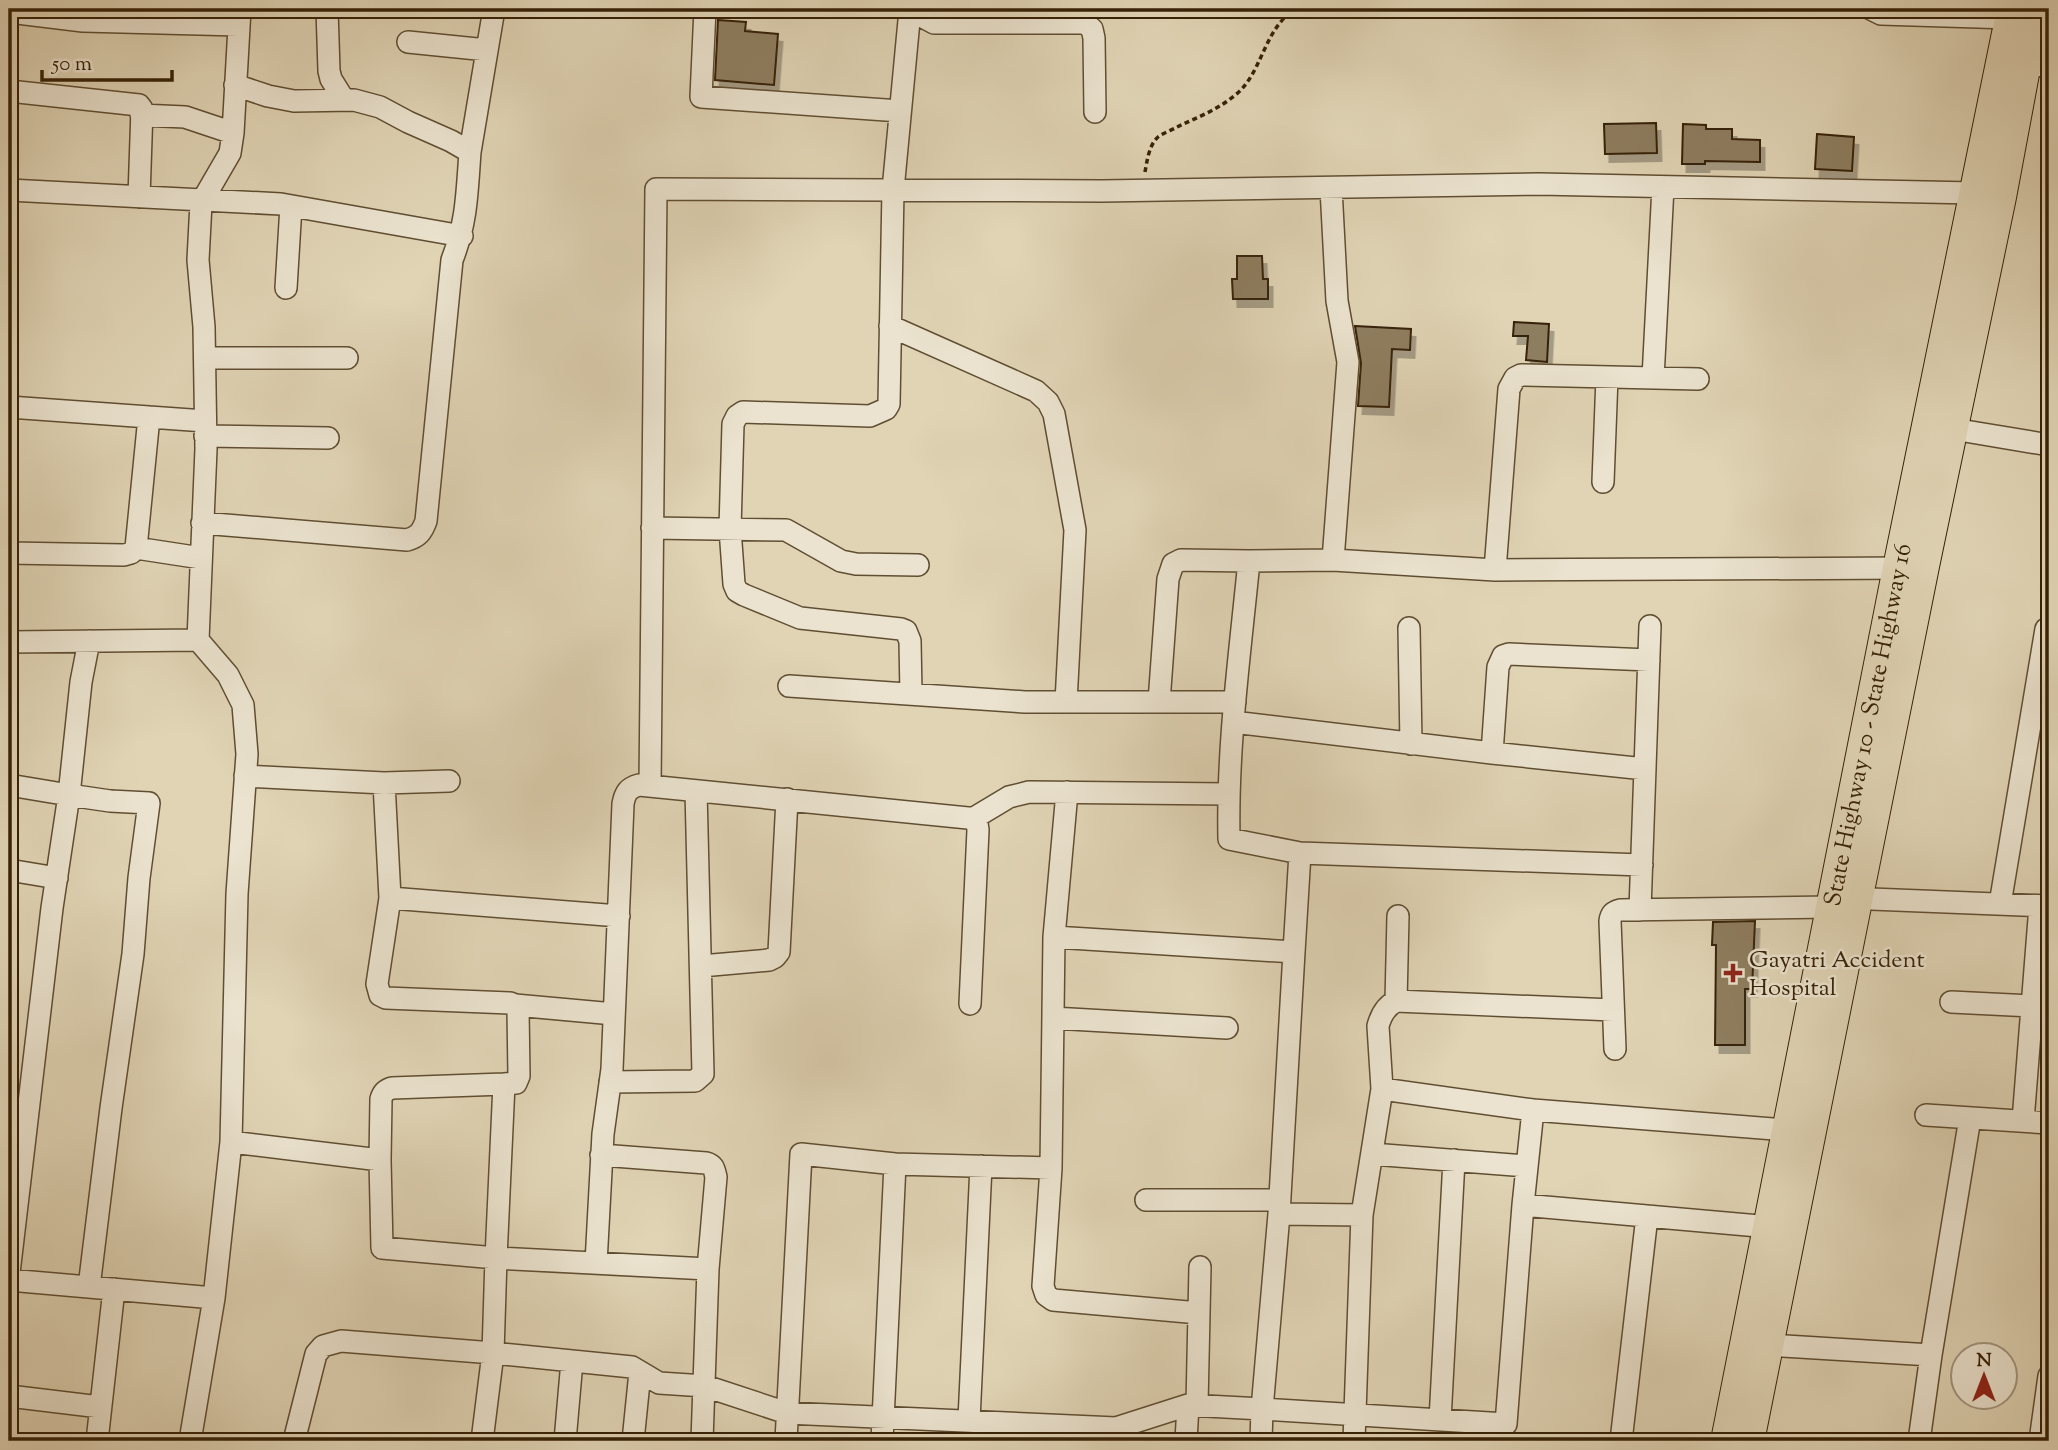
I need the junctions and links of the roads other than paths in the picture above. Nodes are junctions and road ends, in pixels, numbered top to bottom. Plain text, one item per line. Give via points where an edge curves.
1 (327, 9) edge
2 (494, 9) edge
3 (705, 9) edge
4 (909, 9) edge
5 (1871, 9) edge
6 (9, 12) edge
7 (2019, 12) edge
8 (946, 16) edge
9 (239, 17) edge
10 (408, 42) dead end
11 (487, 50) junction
12 (2037, 65) edge
13 (235, 85) junction
14 (9, 91) edge
15 (344, 100) junction
16 (900, 111) junction
17 (1096, 112) dead end
18 (141, 116) junction
19 (233, 133) junction
20 (470, 152) junction
21 (1663, 187) junction
22 (1331, 188) junction
23 (9, 190) edge
24 (893, 190) junction
25 (1987, 195) junction
26 (139, 197) junction
27 (202, 200) junction
28 (291, 206) junction
29 (462, 236) junction
30 (286, 288) dead end
31 (890, 327) junction
32 (205, 358) junction
33 (347, 358) dead end
34 (1607, 377) junction
35 (1653, 378) junction
36 (1698, 379) dead end
37 (9, 407) edge
38 (149, 417) junction
39 (205, 428) junction
40 (1953, 429) junction
41 (328, 438) dead end
42 (2049, 445) edge
43 (1603, 482) dead end
44 (202, 523) junction
45 (652, 528) junction
46 (730, 529) junction
47 (136, 548) junction
48 (9, 553) edge
49 (201, 558) junction
50 (1333, 560) junction
51 (1249, 561) junction
52 (918, 565) dead end
53 (1911, 567) junction
54 (1495, 570) junction
55 (1650, 626) dead end
56 (1409, 628) dead end
57 (2046, 629) dead end
58 (198, 640) junction
59 (89, 641) junction
60 (9, 642) edge
61 (1649, 660) junction
62 (789, 686) dead end
63 (911, 694) junction
64 (1066, 702) junction
65 (1159, 702) junction
66 (1234, 712) junction
67 (1411, 744) junction
68 (1492, 753) junction
69 (1645, 769) junction
70 (246, 776) junction
71 (449, 781) dead end
72 (384, 783) junction
73 (9, 785) edge
74 (650, 786) junction
75 (696, 790) junction
76 (1067, 792) junction
77 (69, 794) junction
78 (1228, 794) junction
79 (787, 799) junction
80 (974, 818) junction
81 (1300, 853) junction
82 (1642, 865) junction
83 (9, 870) edge
84 (57, 878) junction
85 (390, 898) junction
86 (1841, 901) junction
87 (2000, 904) junction
88 (2045, 906) edge
89 (1640, 910) junction
90 (618, 916) junction
91 (1398, 916) dead end
92 (1054, 937) junction
93 (1294, 953) junction
94 (701, 967) junction
95 (1396, 1001) junction
96 (1951, 1002) dead end
97 (970, 1004) dead end
98 (515, 1005) junction
99 (2032, 1006) junction
100 (1613, 1010) junction
101 (614, 1014) junction
102 (1053, 1018) junction
103 (1227, 1028) dead end
104 (1615, 1049) dead end
105 (610, 1082) junction
106 (504, 1084) junction
107 (1382, 1089) junction
108 (1533, 1110) junction
109 (1926, 1115) dead end
110 (1970, 1118) junction
111 (2023, 1121) junction
112 (2049, 1123) edge
113 (1787, 1130) junction
114 (231, 1142) junction
115 (1372, 1154) junction
116 (601, 1155) junction
117 (380, 1160) junction
118 (1454, 1160) junction
119 (895, 1164) junction
120 (981, 1166) junction
121 (1527, 1166) junction
122 (1051, 1168) junction
123 (1146, 1200) dead end
124 (1523, 1205) junction
125 (1279, 1207) junction
126 (1362, 1215) junction
127 (1647, 1216) junction
128 (1780, 1228) junction
129 (496, 1258) junction
130 (596, 1263) junction
131 (1200, 1268) dead end
132 (708, 1269) junction
133 (9, 1273) edge
134 (9, 1280) edge
135 (89, 1287) junction
136 (114, 1289) junction
137 (214, 1298) junction
138 (1199, 1312) junction
139 (1769, 1345) junction
140 (493, 1353) junction
141 (1931, 1355) junction
142 (572, 1361) junction
143 (640, 1372) junction
144 (2049, 1376) edge
145 (705, 1386) junction
146 (9, 1396) edge
147 (1192, 1405) junction
148 (100, 1407) junction
149 (1262, 1409) junction
150 (787, 1413) junction
151 (1355, 1415) junction
152 (884, 1418) junction
153 (1443, 1427) edge
154 (968, 1432) edge
155 (1505, 1432) edge
156 (97, 1441) edge
157 (190, 1441) edge
158 (293, 1441) edge
159 (482, 1441) edge
160 (565, 1441) edge
161 (633, 1441) edge
162 (702, 1441) edge
163 (786, 1441) edge
164 (882, 1441) edge
165 (1185, 1441) edge
166 (1261, 1441) edge
167 (1354, 1441) edge
168 (1621, 1441) edge
169 (1726, 1441) edge
170 (1749, 1441) edge
171 (1919, 1441) edge
172 (2040, 1441) edge

1 - 15 street via 328,71
2 - 11 street
3 - 16 street via 701,97
4 - 8 street via 933,23
4 - 16 street
5 - 7 street via 1881,14
6 - 9 street via 83,21
7 - 12 highway, State Highway 10 - State Highway 16
7 - 25 highway, State Highway 10 - State Highway 16
8 - 17 street via 1085,23 1094,38
9 - 13 street
10 - 11 street
11 - 20 street
12 - 25 highway, State Highway 10 - State Highway 16
13 - 15 street via 294,101
13 - 19 street
14 - 18 street via 133,103 142,108
15 - 20 street via 380,107
16 - 24 street
18 - 19 street via 186,117
18 - 26 street
19 - 27 street via 230,153
20 - 29 street
21 - 22 street
21 - 25 street
21 - 35 street
22 - 24 street
22 - 50 street via 1337,301 1348,362
23 - 26 street
24 - 31 street
24 - 45 street via 656,188
25 - 40 highway, State Highway 10 - State Highway 16
25 - 53 highway, State Highway 10 - State Highway 16
26 - 27 street
27 - 28 street
27 - 32 street via 198,260
28 - 29 street
28 - 30 street
29 - 44 street via 452,260 422,531 407,540
31 - 46 street via 886,409 870,416 743,412 737,416
31 - 64 street via 1036,391 1048,402 1057,427 1075,530
32 - 33 street
32 - 39 street
34 - 35 street
34 - 43 street
34 - 54 street via 1521,375 1512,382
35 - 36 street
37 - 38 street
38 - 39 street
38 - 47 street
39 - 41 street
39 - 44 street
40 - 42 street
40 - 53 highway, State Highway 10 - State Highway 16
44 - 49 street
45 - 46 street
45 - 74 street
46 - 52 street via 786,530 841,561
46 - 63 street via 734,584 744,596 800,618 906,631
47 - 48 street via 124,555
47 - 49 street
49 - 58 street
50 - 51 street
50 - 54 street
51 - 65 street via 1181,560 1173,564
51 - 66 street
53 - 54 street
53 - 86 highway, State Highway 10 - State Highway 16
55 - 61 street
56 - 67 street
57 - 87 street
58 - 59 street
58 - 70 street via 228,675 243,705
59 - 60 street
59 - 77 street via 80,682
61 - 68 street via 1503,656 1498,667
61 - 69 street
62 - 63 street
63 - 64 street
64 - 65 street
65 - 66 street
66 - 67 street
66 - 78 street
67 - 68 street
68 - 69 street
69 - 82 street
70 - 72 street
70 - 114 street via 237,894
71 - 72 street
72 - 85 street
73 - 77 street
74 - 75 street
74 - 90 street via 631,787 625,795
75 - 79 street
75 - 94 street
76 - 78 street
76 - 80 street via 1019,793
76 - 92 street
77 - 84 street
77 - 135 street via 149,803
78 - 81 street via 1229,839
79 - 80 street
79 - 94 street via 779,952 769,960
80 - 97 street via 978,830
81 - 82 street
81 - 93 street
82 - 89 street
83 - 84 street
84 - 133 street
85 - 90 street
85 - 98 street via 377,984 380,995
86 - 87 street
86 - 89 street
86 - 113 highway, State Highway 10 - State Highway 16
86 - 128 highway, State Highway 10 - State Highway 16
87 - 88 street
88 - 99 street
89 - 100 street via 1620,910 1611,916
90 - 101 street
91 - 95 street
92 - 93 street
92 - 102 street
93 - 125 street
94 - 105 street via 704,1068 700,1078
95 - 100 street
95 - 107 street via 1378,1026
96 - 99 street
98 - 101 street
98 - 106 street via 519,1076 516,1083
99 - 111 street
100 - 104 street
101 - 105 street
102 - 103 street
102 - 122 street
105 - 116 street
106 - 117 street via 392,1087 382,1093
106 - 129 street
107 - 108 street
107 - 115 street
108 - 113 street
108 - 121 street
109 - 110 street
110 - 111 street
110 - 141 street
111 - 112 street
113 - 128 highway, State Highway 10 - State Highway 16
114 - 117 street
114 - 137 street
115 - 118 street
115 - 126 street
116 - 130 street
116 - 132 street via 711,1165 716,1177
117 - 129 street via 382,1248
118 - 121 street
118 - 153 street
119 - 120 street
119 - 150 street via 802,1154
119 - 152 street
120 - 122 street
120 - 154 street
121 - 124 street
122 - 138 street via 1046,1295 1053,1300
123 - 125 street
124 - 127 street
124 - 155 street
125 - 126 street
125 - 149 street
126 - 151 street
127 - 128 street
127 - 168 street
128 - 139 highway, State Highway 10 - State Highway 16
128 - 169 highway, State Highway 10 - State Highway 16
129 - 130 street
129 - 140 street
130 - 132 street
131 - 138 street
132 - 145 street
134 - 135 street
135 - 136 street
136 - 137 street
136 - 148 street
137 - 157 street
138 - 147 street
139 - 141 street
139 - 170 highway, State Highway 10 - State Highway 16
140 - 142 street
140 - 158 street via 341,1341 323,1346 316,1354
140 - 159 street
141 - 171 street
142 - 143 street via 632,1367
142 - 160 street
143 - 145 street via 659,1382
143 - 161 street
144 - 172 street
145 - 150 street
145 - 162 street
146 - 148 street
147 - 149 street
147 - 154 street via 1116,1428
147 - 165 street
148 - 156 street
149 - 151 street
149 - 166 street
150 - 152 street
150 - 163 street
151 - 153 street
151 - 167 street
152 - 154 street
152 - 164 street
153 - 155 street

